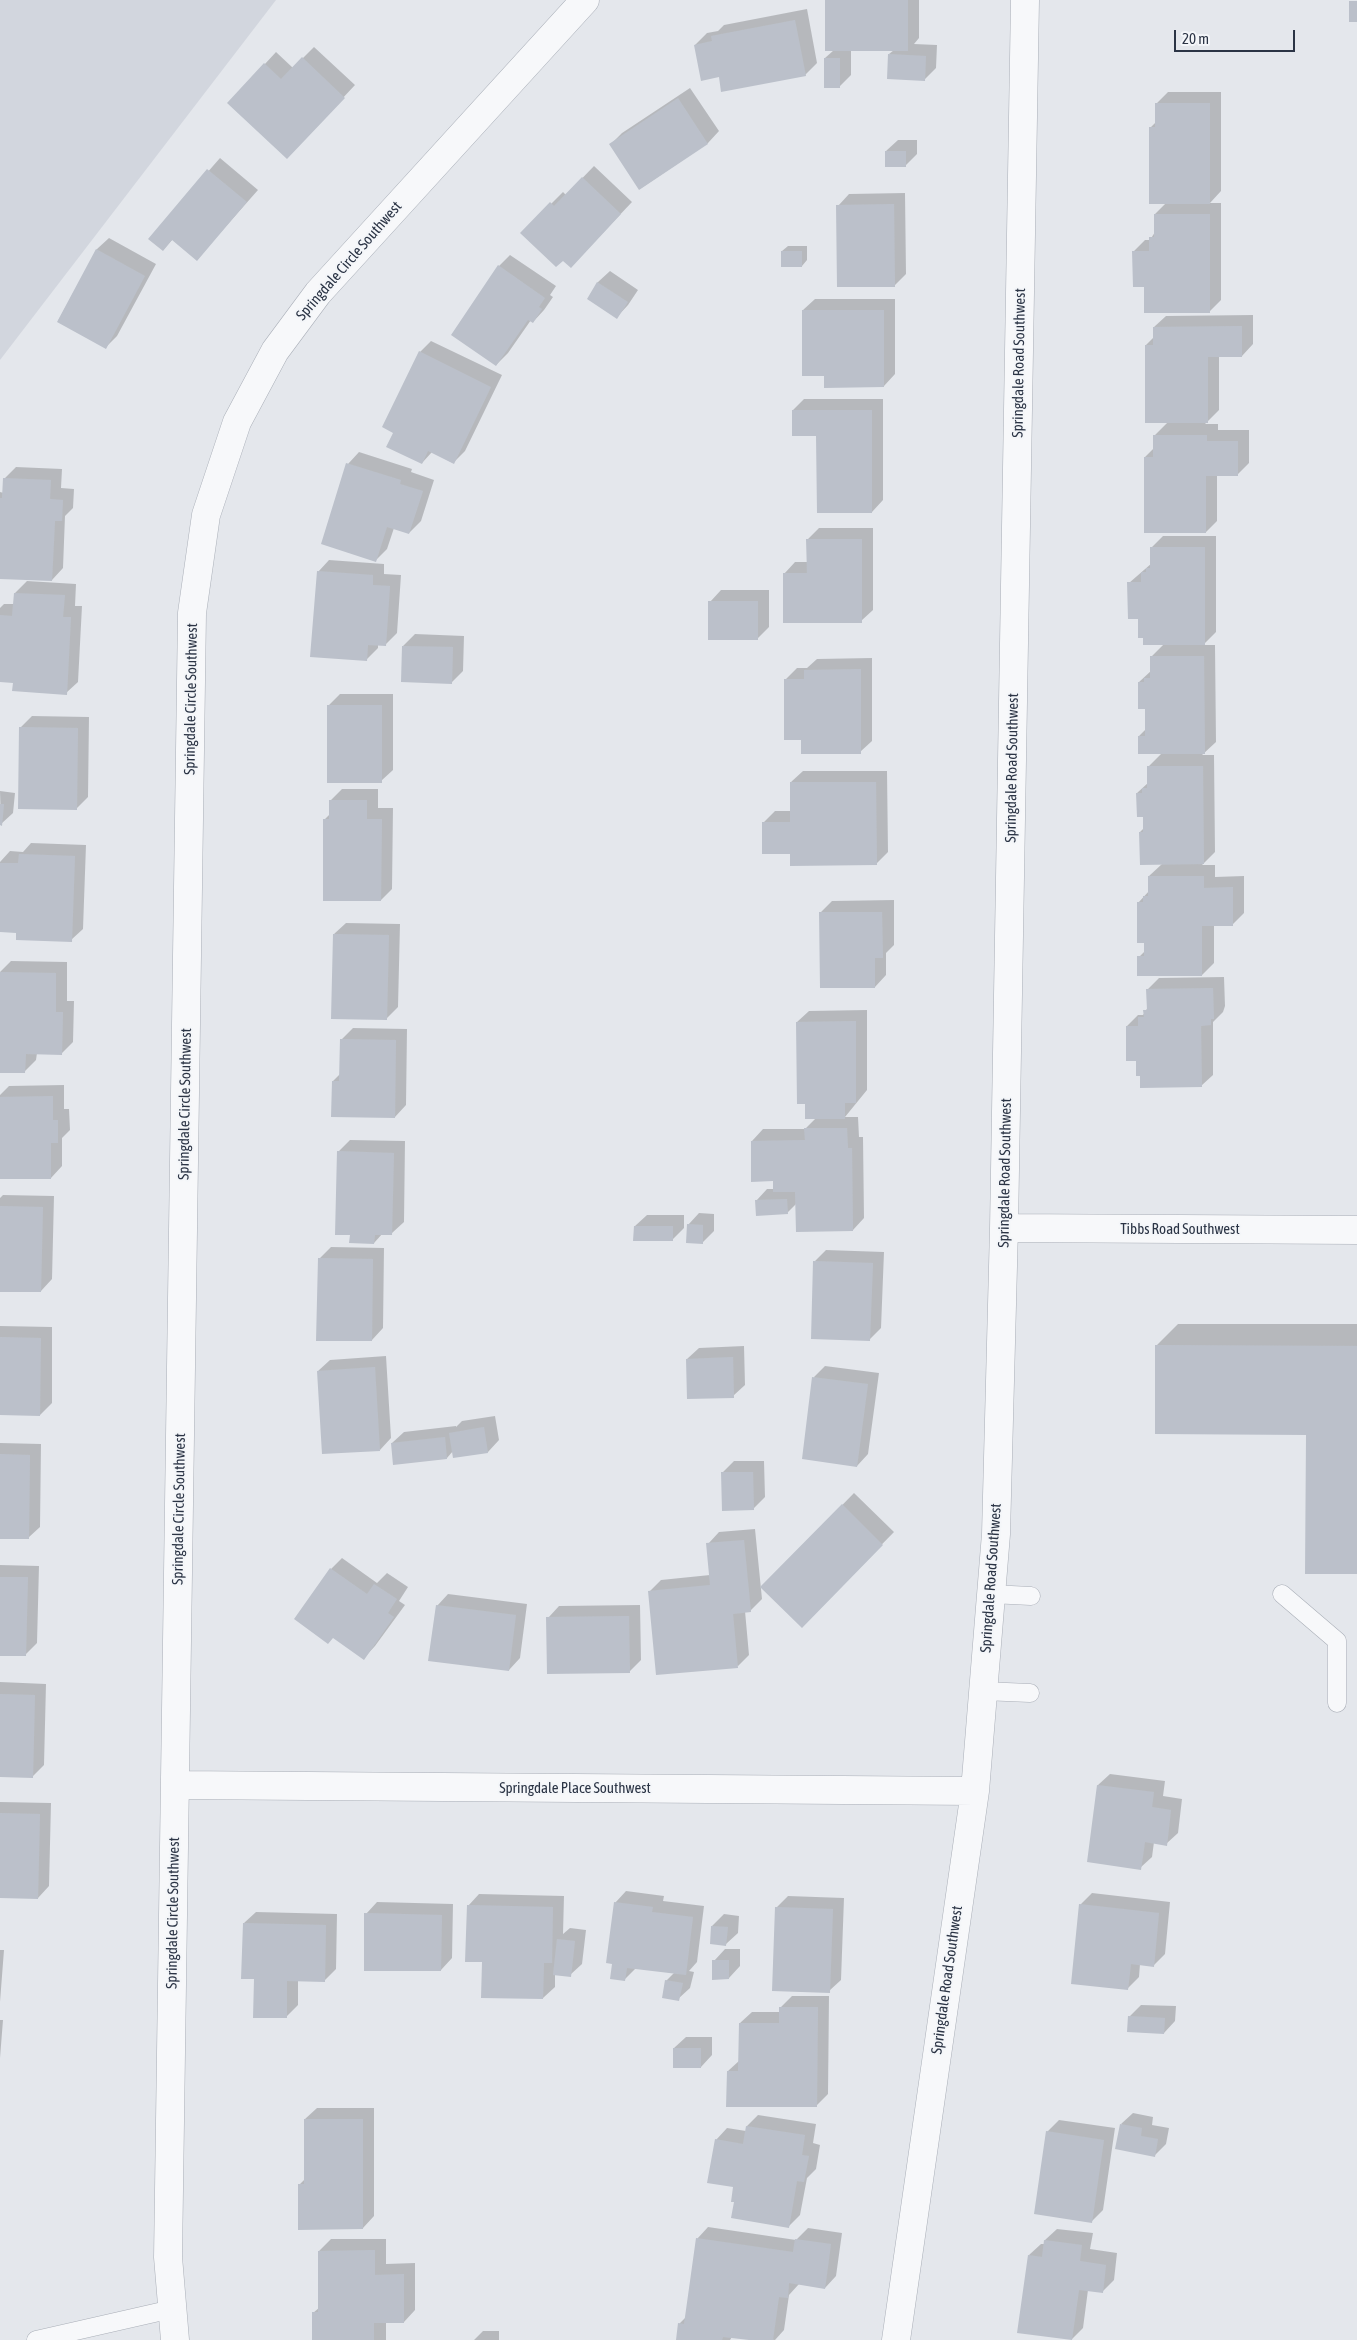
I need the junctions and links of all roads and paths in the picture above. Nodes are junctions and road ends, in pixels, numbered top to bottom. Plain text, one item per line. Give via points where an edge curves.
1 (585, 0) edge
2 (1025, 0) edge
3 (1004, 1228) junction
4 (1357, 1230) edge
5 (991, 1594) junction
6 (1282, 1594) dead end
7 (1031, 1596) dead end
8 (983, 1691) junction
9 (1030, 1692) dead end
10 (1337, 1703) dead end
11 (175, 1785) junction
12 (974, 1791) junction
13 (172, 2309) junction
14 (36, 2340) edge
15 (175, 2340) edge
16 (896, 2340) edge

1 - 11 street, Springdale Circle Southwest via 318,293 275,351 237,422 206,515 192,613
2 - 3 street, Springdale Road Southwest
3 - 4 street, Tibbs Road Southwest
3 - 5 street, Springdale Road Southwest via 996,1534
5 - 7 lane
5 - 8 street, Springdale Road Southwest
6 - 10 lane via 1337,1641
8 - 9 lane
8 - 12 street, Springdale Road Southwest
11 - 12 street, Springdale Place Southwest
11 - 13 street, Springdale Circle Southwest via 168,2257
12 - 16 street, Springdale Road Southwest
13 - 14 lane
13 - 15 street, Springdale Circle Southwest

